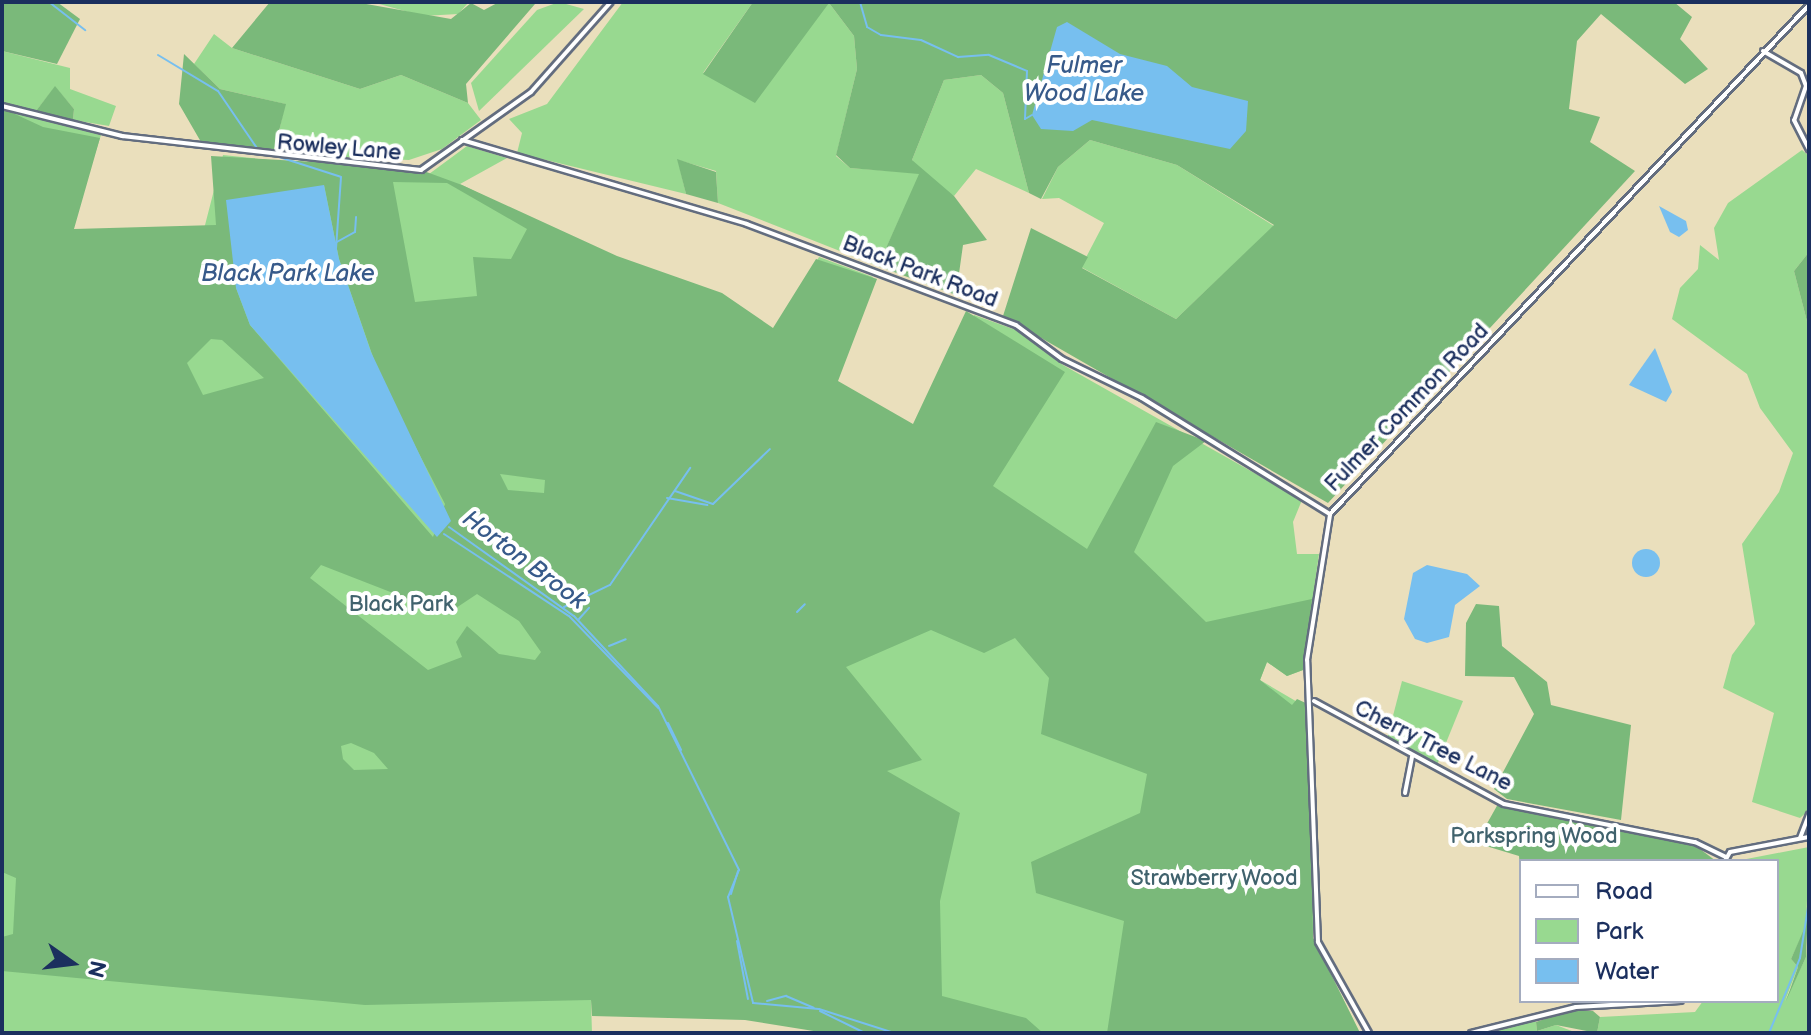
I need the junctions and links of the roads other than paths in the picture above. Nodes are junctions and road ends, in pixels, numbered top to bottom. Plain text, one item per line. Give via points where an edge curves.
1 (611, 2) edge
2 (1809, 5) edge
3 (1763, 51) junction
4 (2, 106) edge
5 (462, 140) junction
6 (1809, 149) edge
7 (1330, 514) junction
8 (1313, 701) junction
9 (1412, 756) junction
10 (1405, 793) dead end
11 (1809, 815) edge
12 (1809, 837) edge
13 (1800, 838) junction
14 (1726, 859) edge
15 (1646, 1003) edge
16 (1369, 1033) edge
17 (1471, 1033) edge

1 - 5 street, Rowley Lane via 531,92
2 - 3 street, Fulmer Common Road
3 - 6 street via 1801,73 1806,86 1794,120
3 - 7 street, Fulmer Common Road
4 - 5 street, Rowley Lane via 122,136 417,171
5 - 7 street, Black Park Road via 747,224 1016,325
7 - 8 street, Fulmer Common Road via 1307,660
8 - 9 street, Cherry Tree Lane
8 - 16 street, Fulmer Common Road via 1318,942
9 - 10 street
9 - 14 street, Cherry Tree Lane via 1504,804 1695,842
11 - 13 street
12 - 13 street
13 - 14 street
15 - 17 street via 1576,1007

